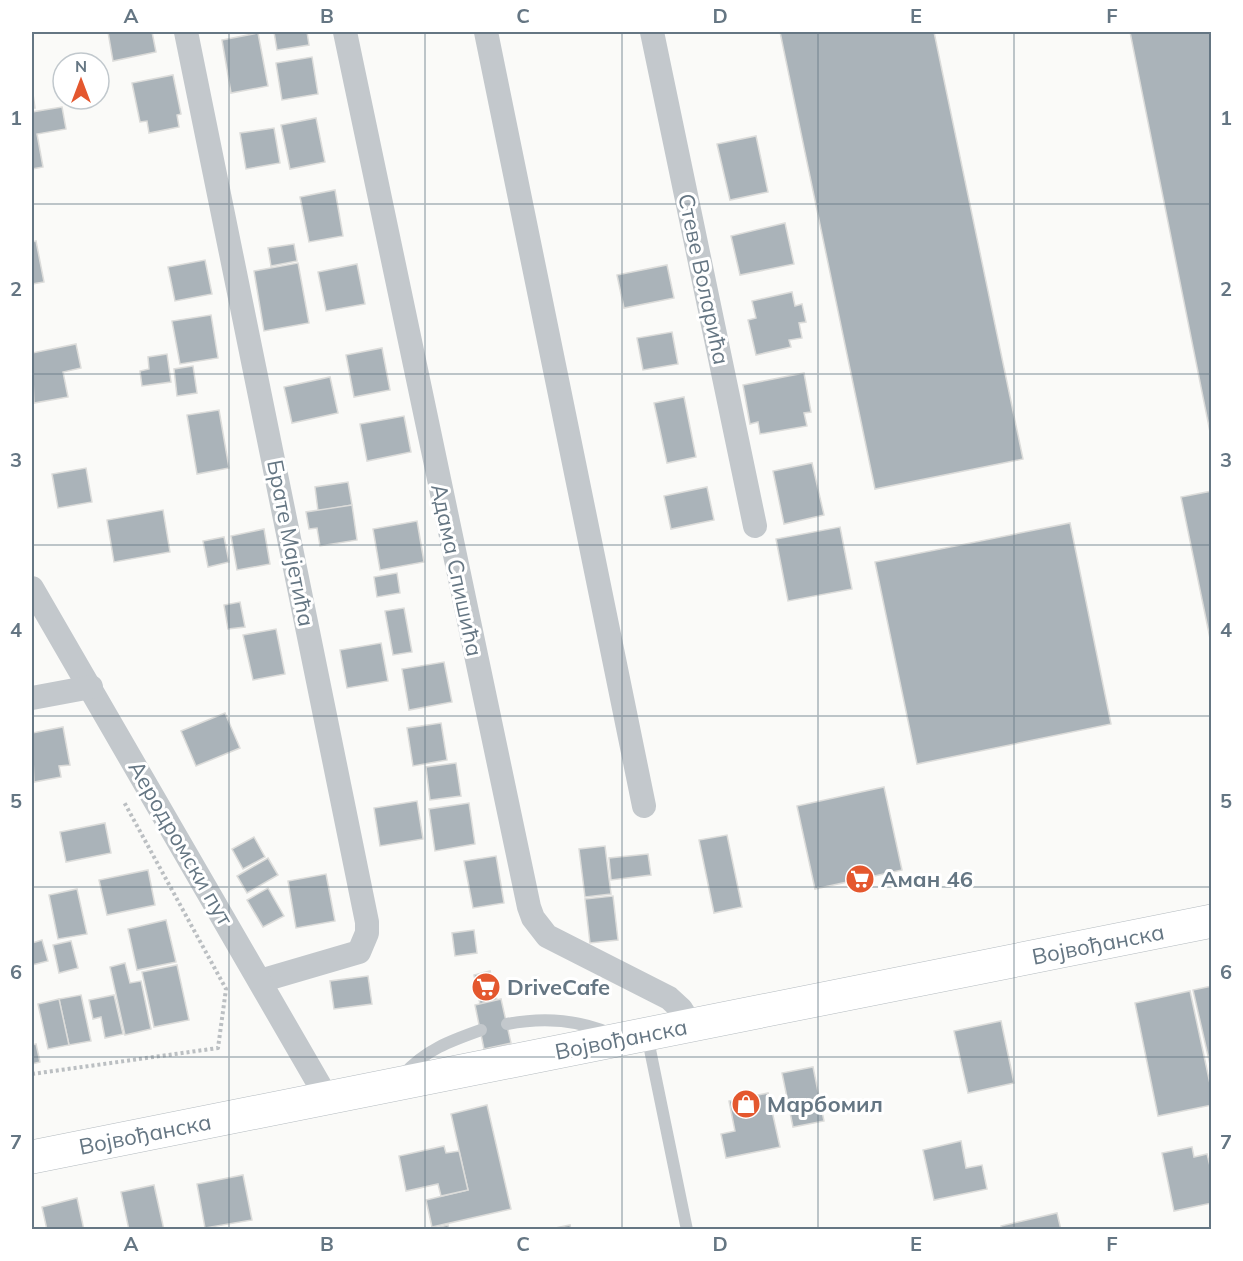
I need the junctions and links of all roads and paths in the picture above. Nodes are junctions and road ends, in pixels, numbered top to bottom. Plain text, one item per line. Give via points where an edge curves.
1 (186, 32) edge
2 (345, 32) edge
3 (486, 32) edge
4 (652, 32) edge
5 (755, 526) dead end
6 (32, 588) edge
7 (90, 687) junction
8 (32, 698) edge
9 (120, 794) dead end
10 (644, 806) dead end
11 (1212, 921) edge
12 (260, 981) junction
13 (507, 1024) dead end
14 (691, 1025) junction
15 (481, 1030) dead end
16 (634, 1036) junction
17 (32, 1074) edge
18 (393, 1086) junction
19 (327, 1098) junction
20 (32, 1157) edge
21 (687, 1230) edge

1 - 12 street, Брате Мајетића via 367,922 359,952
2 - 14 street, Адама Спишића via 529,907 548,936 669,998
3 - 10 street
4 - 5 street, Стеве Воларића
6 - 7 street, Аеродромски пут
7 - 8 street
7 - 12 street, Аеродромски пут
9 - 17 path via 225,988 218,1048
11 - 14 main road, Војвођанска
12 - 19 street, Аеродромски пут
13 - 16 lane via 567,1021
14 - 16 main road, Војвођанска
15 - 18 lane via 437,1046 416,1061
16 - 18 main road, Војвођанска
16 - 21 lane
18 - 19 main road, Војвођанска
19 - 20 main road, Војвођанска

